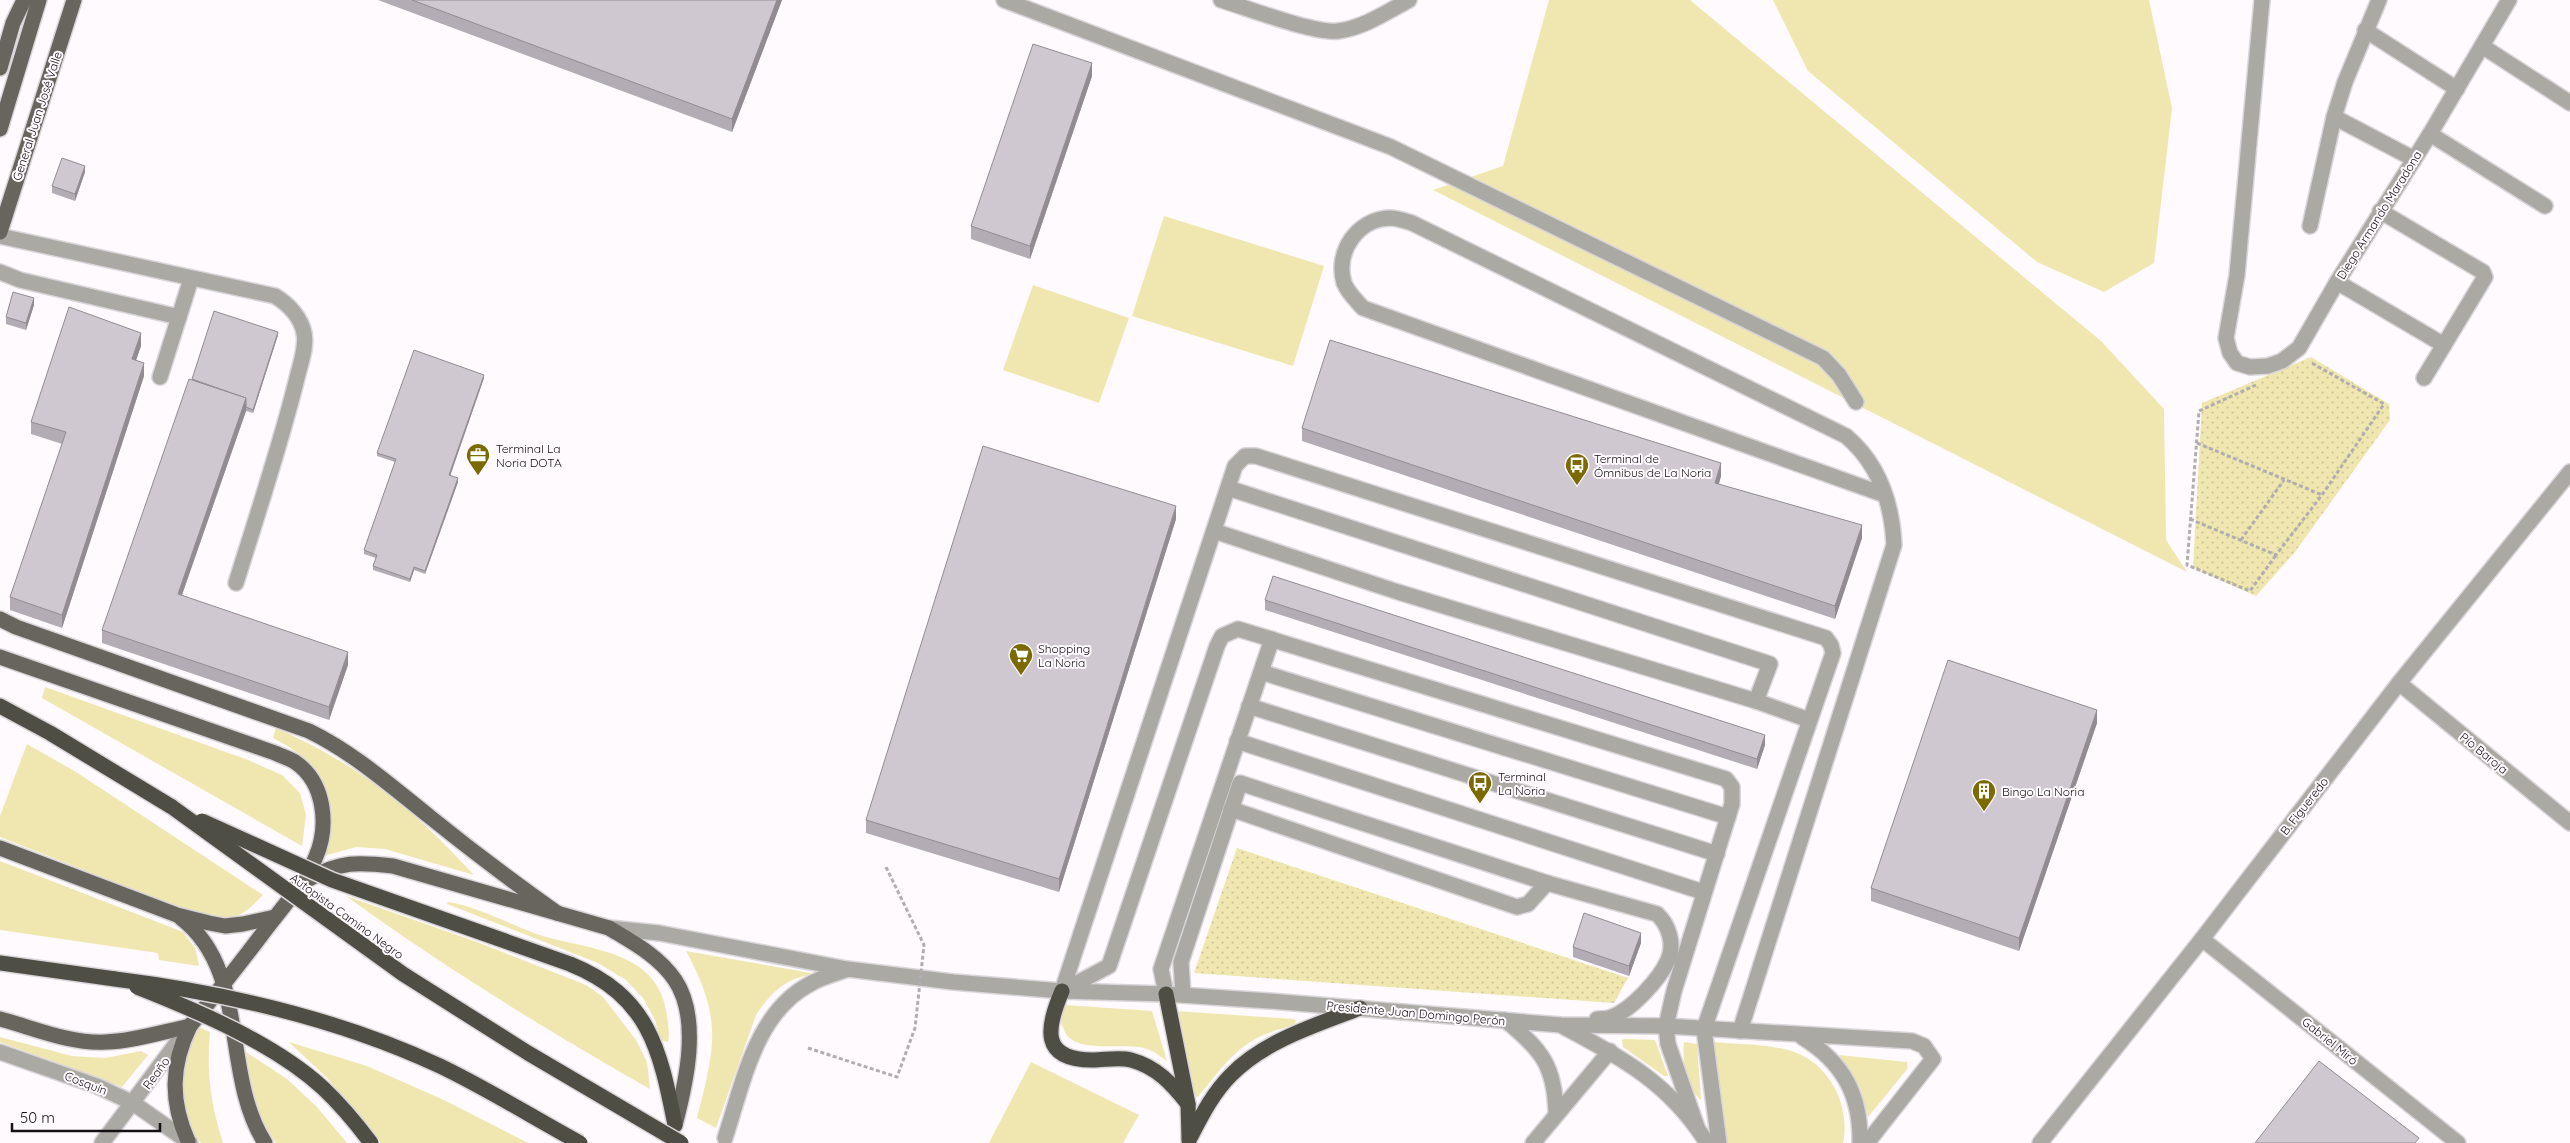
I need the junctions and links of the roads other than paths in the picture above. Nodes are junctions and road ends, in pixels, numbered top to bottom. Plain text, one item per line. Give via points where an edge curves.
1 (24, 0) edge
2 (39, 0) edge
3 (74, 0) edge
4 (1004, 0) edge
5 (1222, 0) edge
6 (1409, 0) edge
7 (2262, 0) edge
8 (2379, 0) edge
9 (2509, 0) edge
10 (2365, 30) junction
11 (2482, 46) junction
12 (0, 68) edge
13 (2457, 89) junction
14 (2570, 103) edge
15 (2334, 117) junction
16 (0, 129) edge
17 (2430, 134) junction
18 (2414, 158) junction
19 (2545, 206) dead end
20 (2380, 211) junction
21 (2310, 226) dead end
22 (0, 232) edge
23 (0, 236) edge
24 (0, 272) edge
25 (191, 279) junction
26 (2336, 282) junction
27 (179, 318) junction
28 (2444, 345) junction
29 (160, 377) dead end
30 (2424, 378) dead end
31 (1856, 402) dead end
32 (2570, 472) edge
33 (1228, 488) junction
34 (1886, 495) junction
35 (1214, 531) junction
36 (236, 583) dead end
37 (0, 620) edge
38 (1272, 639) junction
39 (0, 657) edge
40 (1261, 672) junction
41 (2399, 683) junction
42 (1756, 701) junction
43 (0, 706) edge
44 (1249, 706) junction
45 (1810, 720) junction
46 (1237, 740) junction
47 (172, 807) junction
48 (1231, 809) junction
49 (1728, 817) junction
50 (2570, 823) edge
51 (0, 848) edge
52 (1717, 854) junction
53 (1547, 883) junction
54 (299, 886) junction
55 (1703, 892) junction
56 (557, 913) junction
57 (177, 915) junction
58 (275, 917) junction
59 (609, 928) junction
60 (2202, 939) junction
61 (0, 963) edge
62 (847, 969) junction
63 (115, 978) junction
64 (224, 985) junction
65 (1062, 991) junction
66 (1166, 994) junction
67 (1183, 995) junction
68 (1360, 1008) junction
69 (0, 1019) edge
70 (1504, 1020) junction
71 (1560, 1025) junction
72 (190, 1026) junction
73 (1666, 1026) junction
74 (1704, 1029) junction
75 (1740, 1031) junction
76 (1799, 1035) junction
77 (1610, 1051) junction
78 (0, 1052) edge
79 (134, 1103) junction
80 (1188, 1104) junction
81 (1556, 1114) junction
82 (675, 1125) joint
83 (1697, 1127) junction
84 (725, 1138) dead end
85 (189, 1142) edge
86 (1188, 1142) edge
87 (102, 1143) edge
88 (265, 1143) edge
89 (371, 1143) edge
90 (580, 1143) edge
91 (681, 1143) edge
92 (1533, 1143) edge
93 (1707, 1143) edge
94 (1719, 1143) edge
95 (1860, 1143) edge
96 (1867, 1143) edge
97 (2040, 1143) edge
98 (2458, 1143) edge

1 - 12 main road via 13,23
2 - 16 main road
3 - 22 main road, General Juan José Valle
4 - 31 street via 1417,158 1823,358 1839,375
5 - 6 street via 1311,27 1336,31 1362,25
7 - 26 street, Diego Armando Maradona via 2237,276 2226,338 2230,354 2237,363 2250,367 2282,361 2299,348
8 - 10 street
9 - 11 street, Diego Armando Maradona
10 - 13 street
10 - 15 street
11 - 13 street, Diego Armando Maradona
11 - 14 street
13 - 17 street, Diego Armando Maradona
15 - 18 street
15 - 21 street
17 - 18 street, Diego Armando Maradona
17 - 19 street
18 - 20 street, Diego Armando Maradona
20 - 26 street, Diego Armando Maradona
20 - 28 street via 2483,272 2485,277
23 - 25 street
24 - 27 street via 20,280
25 - 27 street
25 - 36 street via 275,296 295,313 304,333 305,344 290,406
26 - 28 street
27 - 29 street
28 - 30 street
32 - 41 street, B. Figueredo
33 - 35 street
33 - 42 street via 1770,664
33 - 45 street via 1235,466 1245,456 1256,456 1826,638 1833,653
34 - 34 street via 1868,458 1846,436 1412,223 1391,218 1372,222 1358,230 1347,244 1342,268 1345,284 1363,308
34 - 75 street via 1894,545
35 - 42 street via 1398,592
35 - 65 street
37 - 56 main road via 309,731 336,744 493,868
38 - 40 street
38 - 49 street via 1726,779 1732,787
38 - 65 street via 1238,630 1222,636 1108,966
39 - 54 main road via 295,762 313,781 320,796 323,821 315,858
40 - 44 street
40 - 49 street
41 - 50 street, Pío Baroja
41 - 60 street, B. Figueredo
42 - 45 street
43 - 47 highway, Autopista Camino Negro
44 - 46 street
44 - 52 street
45 - 74 street
46 - 55 street
46 - 66 street via 1161,969
47 - 82 highway, bridge via 332,880 591,973 621,994 648,1027
47 - 91 highway, Autopista Camino Negro, bridge via 402,974
48 - 53 street via 1517,907 1528,904
48 - 53 street via 1240,783
48 - 67 street via 1181,962
49 - 52 street
51 - 57 main road
52 - 55 street
53 - 71 street via 1657,914 1664,920 1670,939 1668,960 1647,990 1627,1008 1612,1017
54 - 56 main road via 324,871 360,862 419,872
54 - 58 main road
55 - 73 street
56 - 59 main road
57 - 58 main road via 225,926
57 - 64 main road via 202,938 219,968
58 - 64 main road
59 - 62 street, Presidente Juan Domingo Perón via 659,932
59 - 82 main road via 658,960 675,980 684,999 688,1076
60 - 97 street, B. Figueredo
60 - 98 street, Gabriel Miró
61 - 63 highway
62 - 65 street, Presidente Juan Domingo Perón
62 - 84 street via 810,983 791,996 765,1025
63 - 89 highway, bridge via 194,1010 294,1065 351,1116
63 - 90 highway, bridge via 190,988 266,1005 343,1028 440,1066
64 - 72 main road
64 - 88 main road via 242,1088 252,1120
65 - 66 street, Presidente Juan Domingo Perón
65 - 80 highway via 1051,1017 1049,1033 1064,1054 1075,1058 1130,1060 1151,1067 1170,1081
66 - 67 street, Presidente Juan Domingo Perón
66 - 80 highway
67 - 68 street, Presidente Juan Domingo Perón
68 - 70 street, Presidente Juan Domingo Perón
68 - 86 highway via 1308,1028 1246,1061 1207,1106
69 - 72 main road via 71,1039 104,1042
70 - 71 street, Presidente Juan Domingo Perón
70 - 81 street via 1529,1040 1545,1059 1556,1090
71 - 73 street, Presidente Juan Domingo Perón
71 - 77 street
72 - 79 street, Reaño
72 - 85 main road via 176,1060 174,1083 178,1116
73 - 74 street, Presidente Juan Domingo Perón
73 - 83 street via 1668,1044
74 - 75 street, Presidente Juan Domingo Perón
74 - 94 street
75 - 76 street, Presidente Juan Domingo Perón
76 - 95 street via 1838,1066 1848,1083 1860,1123
76 - 96 street, Presidente Juan Domingo Perón via 1912,1041 1924,1046 1933,1059
77 - 81 street
77 - 83 street via 1662,1088
78 - 79 street, Cosquín via 97,1086
79 - 85 street, Cosquín
79 - 87 street, Reaño
80 - 86 highway
81 - 92 street
83 - 93 street

